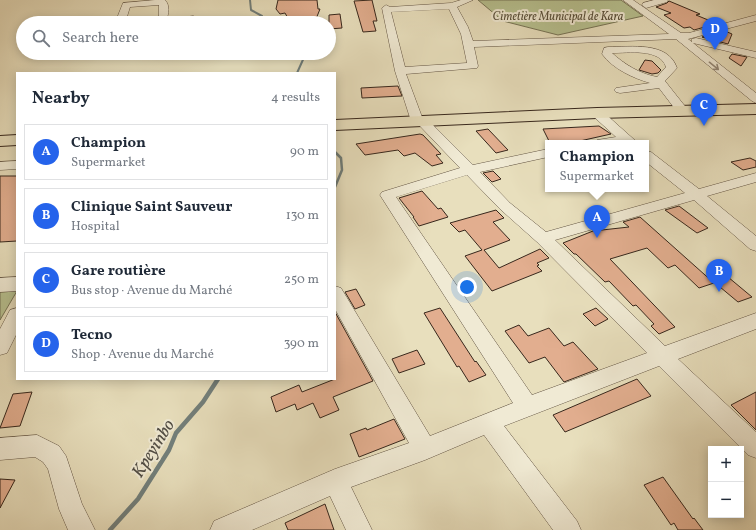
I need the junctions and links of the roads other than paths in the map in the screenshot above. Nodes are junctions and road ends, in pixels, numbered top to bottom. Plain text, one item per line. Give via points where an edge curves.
1 (469, 0) edge
2 (627, 0) edge
3 (664, 0) edge
4 (642, 3) edge
5 (452, 6) junction
6 (122, 16) edge
7 (164, 16) edge
8 (754, 19) edge
9 (678, 36) junction
10 (693, 39) junction
11 (470, 44) junction
12 (756, 55) edge
13 (400, 71) junction
14 (660, 83) junction
15 (756, 87) edge
16 (620, 90) dead end
17 (756, 100) edge
18 (756, 109) edge
19 (682, 110) junction
20 (597, 113) junction
21 (419, 121) junction
22 (336, 125) edge
23 (16, 140) edge
24 (627, 140) edge
25 (0, 141) edge
26 (545, 154) edge
27 (649, 157) edge
28 (16, 165) edge
29 (0, 166) edge
30 (469, 170) junction
31 (756, 177) edge
32 (696, 194) junction
33 (543, 238) junction
34 (756, 245) edge
35 (16, 284) edge
36 (0, 285) edge
37 (336, 295) edge
38 (16, 317) edge
39 (756, 322) edge
40 (0, 347) edge
41 (663, 357) junction
42 (527, 406) junction
43 (488, 422) junction
44 (756, 447) edge
45 (0, 449) edge
46 (425, 449) junction
47 (335, 481) junction
48 (79, 525) edge
49 (223, 530) edge
50 (359, 530) edge
51 (568, 530) edge

1 - 5 street
2 - 9 street
3 - 4 street
4 - 10 street
5 - 11 street
5 - 13 street via 386,9
6 - 7 street via 126,5 163,2
8 - 10 street
9 - 10 street
9 - 11 street
9 -> 17 street
10 - 12 street
10 - 15 street
11 - 13 street via 473,66
13 - 21 street
14 - 14 street via 672,68 666,57 658,53 632,49 608,50 607,54 624,69
14 - 16 street
14 - 19 street
18 - 19 highway
19 - 20 highway
20 - 21 highway
20 - 24 street
21 - 22 highway
21 - 30 street
23 - 25 highway
26 - 30 street
27 - 32 street
28 - 29 street
30 - 33 street via 505,206
30 - 42 street via 387,195
31 - 32 street
32 - 33 street
32 - 34 street
33 - 41 street
35 - 36 street
37 - 46 street
38 - 40 street
39 - 41 street
41 - 42 street
41 - 44 street
42 - 43 street
43 - 46 street
43 - 51 street
45 - 48 street via 37,446 51,454 58,464 71,509
46 - 47 street
47 - 49 street
47 - 50 street

